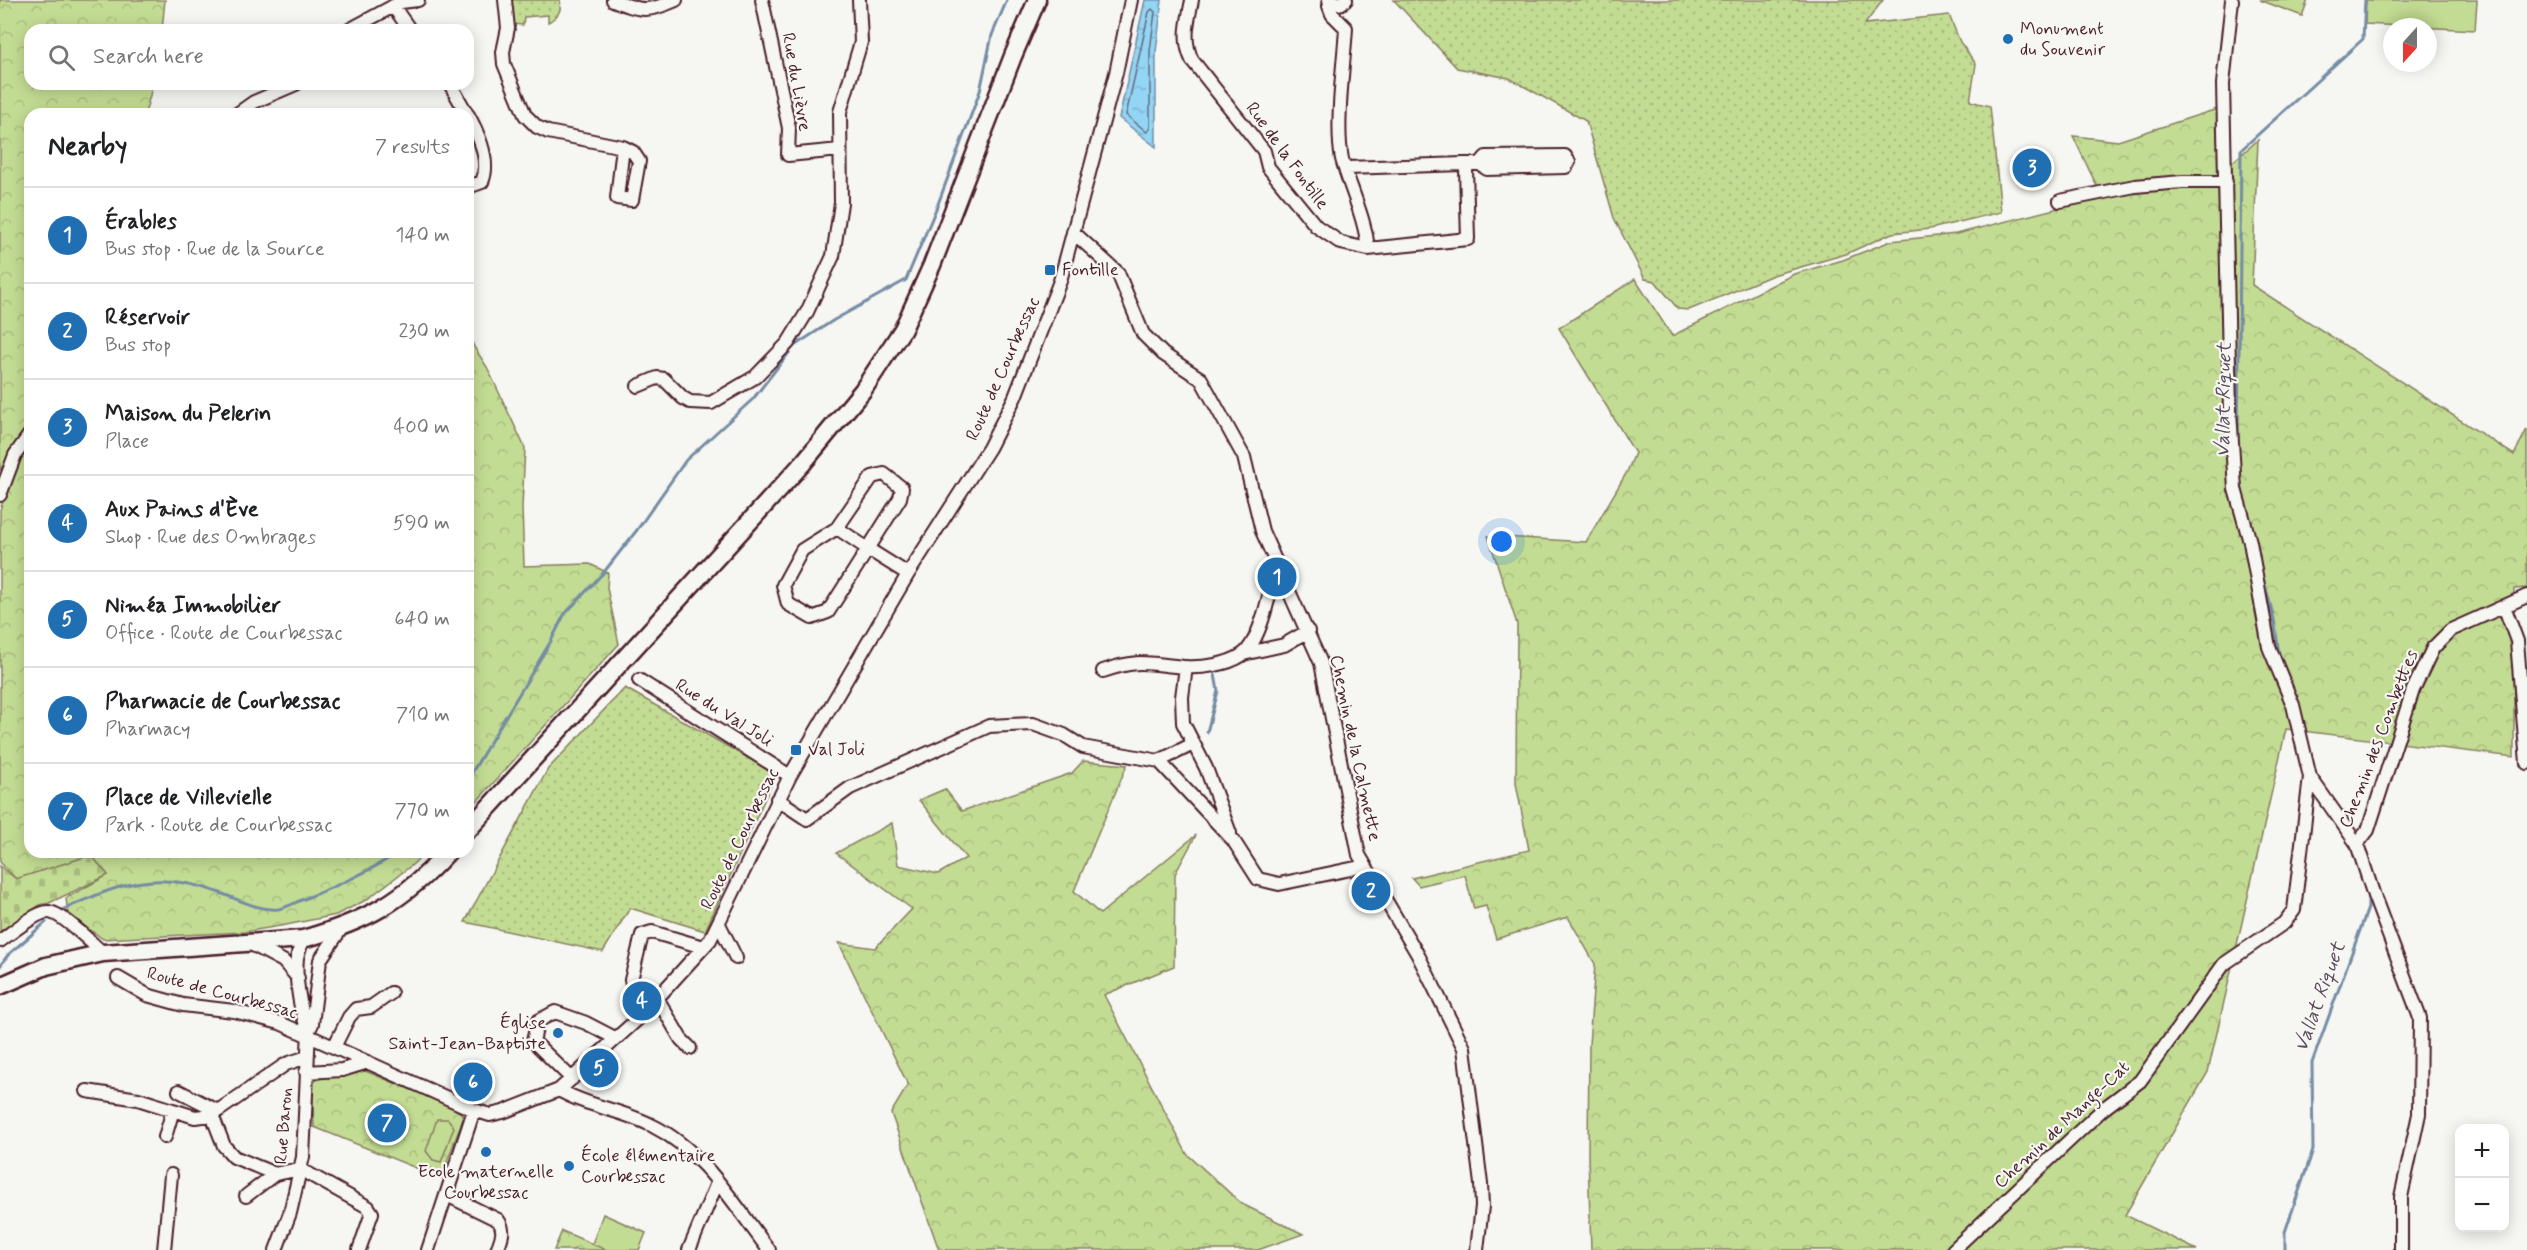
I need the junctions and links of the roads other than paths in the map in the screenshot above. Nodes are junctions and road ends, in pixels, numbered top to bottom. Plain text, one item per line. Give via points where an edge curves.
1 (418, 0) edge
2 (506, 0) edge
3 (613, 0) edge
4 (676, 0) edge
5 (762, 0) edge
6 (859, 0) edge
7 (1037, 0) edge
8 (1131, 0) edge
9 (1192, 0) edge
10 (1346, 0) edge
11 (2232, 0) edge
12 (1330, 1) edge
13 (393, 6) junction
14 (360, 24) edge
15 (406, 24) edge
16 (282, 90) edge
17 (453, 90) edge
18 (246, 108) edge
19 (464, 108) edge
20 (474, 128) edge
21 (623, 147) dead end
22 (840, 150) junction
23 (1463, 164) junction
24 (1480, 164) junction
25 (1347, 168) junction
26 (2226, 182) junction
27 (474, 185) edge
28 (2060, 201) dead end
29 (1073, 232) junction
30 (1368, 249) junction
31 (638, 386) dead end
32 (24, 442) edge
33 (0, 495) edge
34 (837, 528) junction
35 (868, 549) junction
36 (1276, 566) junction
37 (908, 574) junction
38 (2527, 596) edge
39 (2504, 606) junction
40 (1308, 631) junction
41 (1243, 654) junction
42 (1186, 667) junction
43 (1103, 671) dead end
44 (639, 680) dead end
45 (1193, 744) junction
46 (1159, 761) junction
47 (2527, 763) edge
48 (790, 776) junction
49 (2310, 777) junction
50 (777, 799) junction
51 (474, 823) edge
52 (1233, 840) junction
53 (2357, 844) junction
54 (443, 858) edge
55 (1365, 866) junction
56 (719, 924) junction
57 (343, 926) junction
58 (307, 938) junction
59 (0, 941) edge
60 (247, 943) junction
61 (703, 947) junction
62 (103, 953) junction
63 (736, 958) dead end
64 (320, 960) junction
65 (118, 978) dead end
66 (297, 978) junction
67 (0, 986) edge
68 (391, 993) dead end
69 (657, 998) junction
70 (640, 1017) junction
71 (308, 1033) junction
72 (615, 1038) junction
73 (334, 1047) junction
74 (690, 1048) dead end
75 (306, 1057) junction
76 (368, 1062) junction
77 (306, 1072) junction
78 (572, 1079) junction
79 (559, 1090) junction
80 (87, 1091) dead end
81 (179, 1091) dead end
82 (172, 1110) junction
83 (474, 1110) junction
84 (215, 1113) junction
85 (165, 1137) dead end
86 (300, 1169) junction
87 (275, 1174) junction
88 (171, 1175) dead end
89 (717, 1183) junction
90 (447, 1195) junction
91 (246, 1196) dead end
92 (164, 1250) edge
93 (276, 1250) edge
94 (359, 1250) edge
95 (428, 1250) edge
96 (497, 1250) edge
97 (689, 1250) edge
98 (769, 1250) edge
99 (1477, 1250) edge
100 (1953, 1250) edge
101 (2401, 1250) edge

1 - 13 street
2 - 21 street via 504,64 525,115 548,132
3 - 4 street via 650,11
5 - 22 street, Rue du Lièvre via 789,128 788,155
6 - 22 street via 861,42 840,112
7 - 51 street via 932,265 903,329 863,390 803,463
8 - 29 street, Route de Courbessac via 1116,73
9 - 30 street, Rue de la Fontille via 1185,36 1192,60 1264,151 1268,167 1316,226 1341,243
10 - 12 street via 1340,4
11 - 26 street via 2223,84
12 - 25 street via 1332,14 1346,28 1340,125 1342,160
13 - 14 street
13 - 15 street
16 - 18 street
17 - 19 street
20 - 27 street via 486,166 482,182
22 - 31 street via 841,203 833,255 807,312 776,357 755,377 711,403 690,402 664,379
23 - 24 street
23 - 25 street
23 - 30 street, Rue de la Fontille via 1468,239
24 - 24 street via 1487,169 1566,167 1569,162 1565,156 1486,157
25 - 30 street
26 - 28 street via 2135,186
26 - 49 street via 2235,489 2250,542 2269,647 2293,705
29 - 36 street, Chemin de la Calmette via 1118,273 1143,334 1163,354 1201,379 1244,457 1262,531
29 - 37 street, Route de Courbessac via 1060,281 1015,397 984,456
32 - 33 street
34 - 35 street
34 - 35 street via 872,477 884,474 902,488 900,498
34 - 35 street via 802,550 783,585 788,604 801,613 812,618 828,612
35 - 37 street
36 - 40 street, Chemin de la Calmette
36 - 41 street via 1266,606
37 - 48 street, Route de Courbessac
38 - 39 street, Chemin des Combettes
39 - 47 street via 2517,641
39 - 53 street, Chemin des Combettes via 2451,630 2433,648 2413,690 2368,830
40 - 41 street via 1284,645
40 - 55 street, Chemin de la Calmette via 1322,663 1359,855
41 - 42 street via 1218,664
42 - 43 street via 1125,663
42 - 45 street via 1183,723
44 - 48 street, Rue du Val Joli
45 - 46 street
45 - 52 street
46 - 50 street via 1083,747 1033,724 989,726 850,788 807,819
46 - 52 street
48 - 50 street, Route de Courbessac
49 - 53 street
49 - 100 street, Chemin de Mange-Cat via 2294,910 2288,918 2224,964 2140,1081 2103,1109
50 - 56 street, Route de Courbessac
52 - 55 street via 1258,879 1279,884
53 - 101 street via 2420,1018 2419,1113 2401,1197
54 - 57 street via 422,881 383,909
55 - 99 street, Chemin de la Calmette via 1418,956 1464,1048 1481,1184
56 - 61 street, Route de Courbessac
56 - 63 street
57 - 58 street
57 - 64 street
58 - 60 street
58 - 64 street
58 - 66 street via 297,957
59 - 62 street via 48,911 60,916
60 - 62 street
60 - 66 street via 283,961
61 - 69 street, Route de Courbessac
61 - 70 street via 652,932 642,935 632,980
62 - 67 street via 46,966
64 - 71 street, Rue Baron
65 - 71 street, Route de Courbessac via 147,994 183,1005 234,1011
66 - 71 street
68 - 73 street via 371,1007 356,1009
69 - 70 street, Route de Courbessac
69 - 74 street
70 - 72 street, Route de Courbessac
71 - 73 street, Route de Courbessac
71 - 75 street, Rue Baron
72 - 78 street, Route de Courbessac
72 - 78 street via 555,1012 538,1021 533,1041
73 - 76 street, Route de Courbessac
75 - 77 street, Rue Baron
75 - 84 street via 286,1064
76 - 77 street via 342,1070
76 - 83 street, Route de Courbessac
77 - 86 street, Rue Baron
78 - 79 street, Route de Courbessac
79 - 83 street, Route de Courbessac via 490,1115
79 - 89 street via 656,1127 685,1147
80 - 82 street via 138,1099
81 - 84 street
82 - 84 street via 195,1117
82 - 85 street
83 - 90 street
84 - 87 street via 224,1146 234,1157
86 - 87 street
86 - 93 street, Rue Baron
86 - 94 street via 368,1207 372,1213
87 - 91 street
88 - 92 street
89 - 97 street
89 - 98 street
90 - 95 street
90 - 96 street via 498,1220 503,1233

